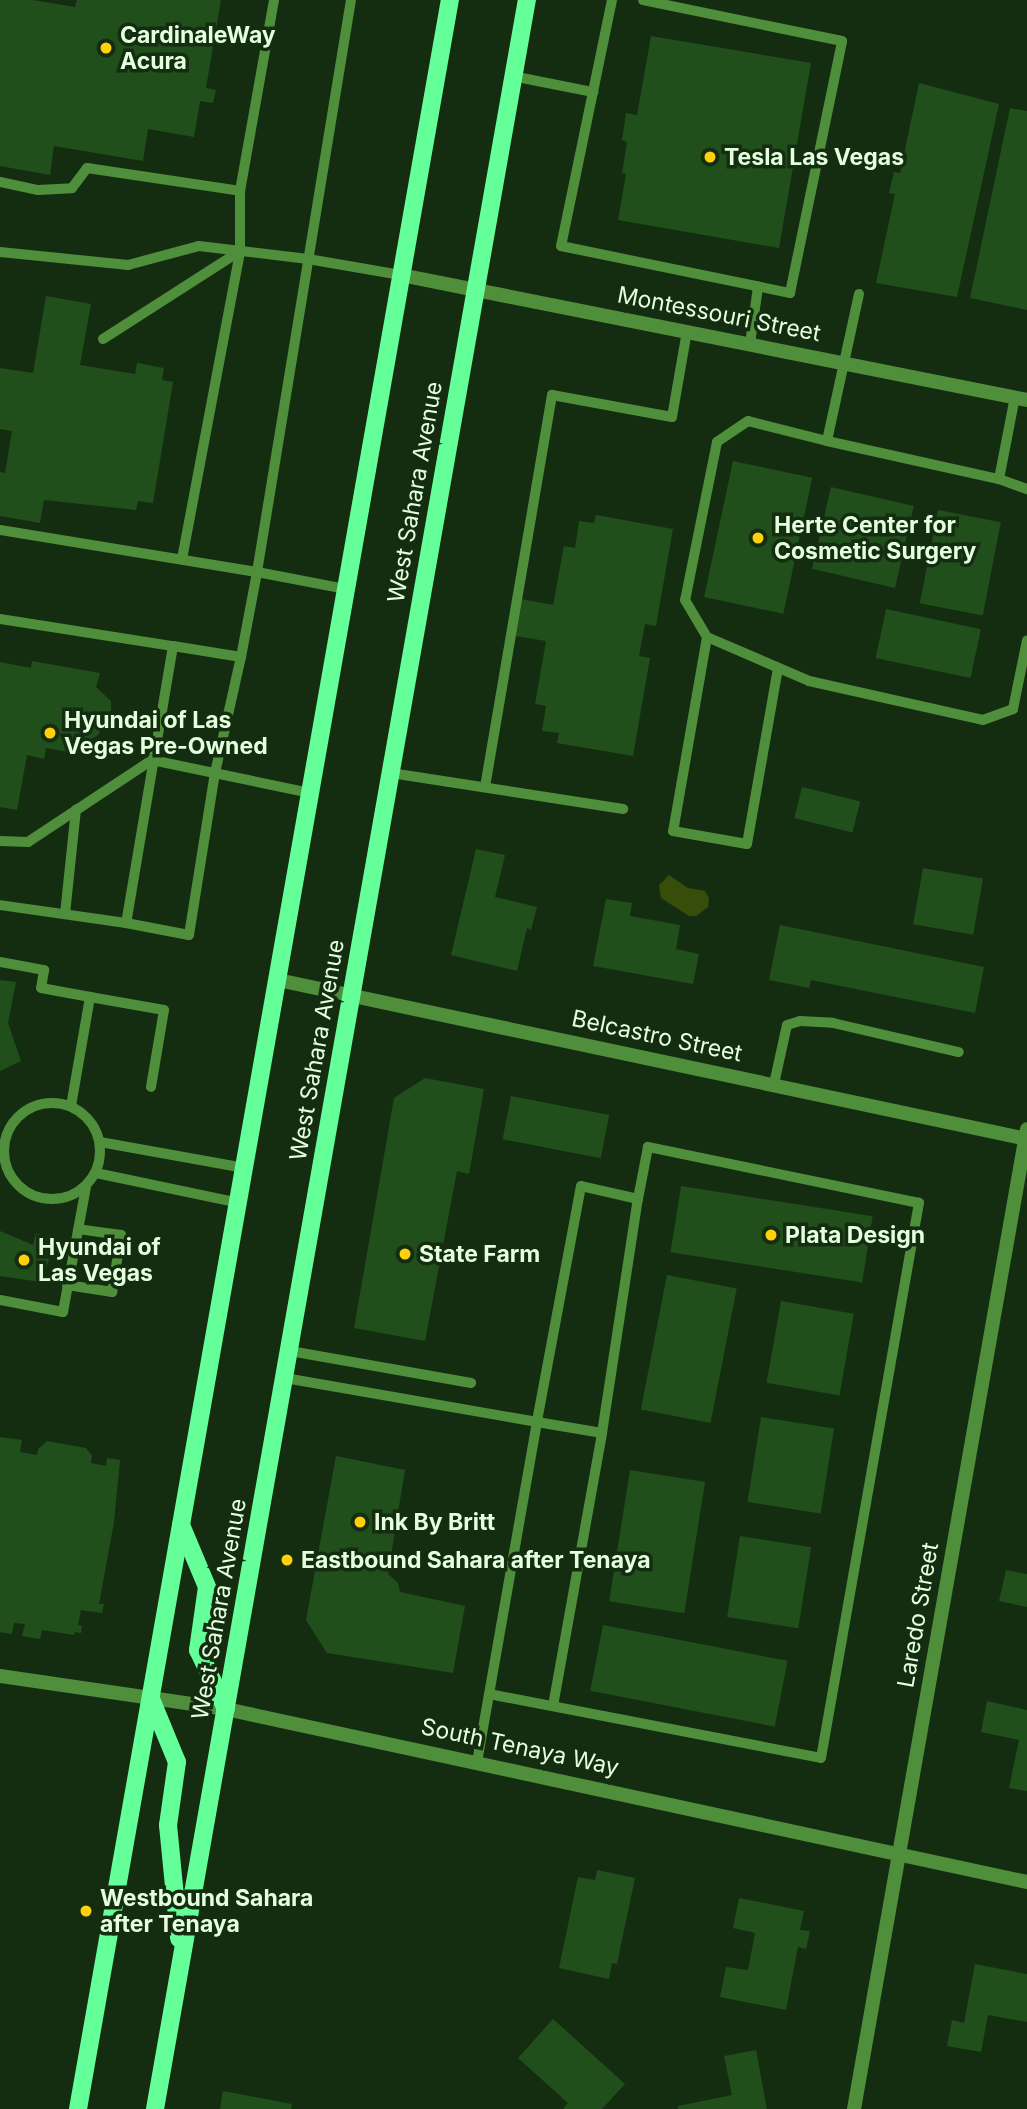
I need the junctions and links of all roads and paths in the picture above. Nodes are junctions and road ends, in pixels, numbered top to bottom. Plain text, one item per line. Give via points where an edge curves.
1 (274, 0) edge
2 (351, 0) edge
3 (450, 0) edge
4 (527, 0) edge
5 (612, 0) edge
6 (643, 0) edge
7 (512, 76) junction
8 (593, 92) junction
9 (0, 182) edge
10 (240, 191) junction
11 (240, 251) junction
12 (0, 252) edge
13 (307, 259) junction
14 (401, 275) junction
15 (758, 287) junction
16 (475, 288) junction
17 (859, 294) dead end
18 (687, 331) junction
19 (103, 339) dead end
20 (750, 344) junction
21 (845, 363) junction
22 (1021, 398) edge
23 (827, 441) junction
24 (999, 479) junction
25 (1027, 489) edge
26 (0, 530) edge
27 (182, 559) junction
28 (257, 572) junction
29 (346, 589) junction
30 (0, 619) edge
31 (707, 636) junction
32 (1027, 640) edge
33 (173, 646) junction
34 (242, 657) junction
35 (778, 668) junction
36 (152, 760) junction
37 (215, 773) junction
38 (391, 773) junction
39 (485, 787) junction
40 (310, 793) junction
41 (623, 809) dead end
42 (76, 810) junction
43 (0, 841) edge
44 (0, 905) edge
45 (65, 914) junction
46 (126, 923) junction
47 (0, 962) edge
48 (278, 980) junction
49 (352, 995) junction
50 (90, 997) junction
51 (959, 1052) dead end
52 (774, 1084) junction
53 (151, 1087) dead end
54 (71, 1106) junction
55 (1026, 1135) edge
56 (100, 1142) junction
57 (245, 1168) junction
58 (96, 1174) junction
59 (86, 1186) junction
60 (638, 1199) junction
61 (239, 1203) junction
62 (78, 1228) junction
63 (68, 1285) junction
64 (0, 1300) edge
65 (290, 1351) junction
66 (285, 1378) junction
67 (471, 1383) dead end
68 (537, 1422) junction
69 (602, 1433) junction
70 (181, 1525) junction
71 (0, 1676) edge
72 (489, 1694) junction
73 (151, 1698) junction
74 (553, 1706) junction
75 (226, 1709) junction
76 (477, 1761) junction
77 (898, 1854) junction
78 (1027, 1882) edge
79 (181, 1958) junction
80 (78, 2109) edge
81 (155, 2109) edge
82 (854, 2109) edge

1 - 10 lane
2 - 13 lane
3 - 14 main road
4 - 7 main road, West Sahara Avenue
5 - 8 lane
6 - 15 lane via 842,41 790,293
7 - 8 lane
7 - 16 main road, West Sahara Avenue
8 - 15 lane via 561,246
9 - 10 lane via 38,190 72,188 87,168
10 - 11 lane
11 - 12 lane via 199,246 128,265
11 - 13 lane
11 - 19 lane
11 - 27 lane
13 - 14 lane
13 - 28 lane
14 - 16 street, Montessouri Street
14 - 29 main road
15 - 20 lane
16 - 18 street, Montessouri Street
16 - 38 main road, West Sahara Avenue
17 - 21 lane
18 - 20 street, Montessouri Street
18 - 39 lane via 671,417 552,395
20 - 21 street, Montessouri Street
21 - 22 street, Montessouri Street
21 - 23 lane
22 - 24 lane
23 - 24 lane
23 - 31 lane via 748,421 717,442 685,600
24 - 25 lane
26 - 27 lane
27 - 28 lane
28 - 29 lane
28 - 34 lane
29 - 40 main road
30 - 33 lane
31 - 35 lane
31 - 35 lane via 673,831 747,844
32 - 35 lane via 1013,709 983,720 809,681
33 - 34 lane
33 - 36 lane
34 - 37 lane
36 - 37 lane
36 - 42 lane
36 - 46 lane
37 - 40 lane
37 - 46 lane via 189,935
38 - 39 lane
38 - 49 main road, West Sahara Avenue
39 - 41 lane
40 - 48 main road
42 - 43 lane via 28,842
42 - 45 lane
44 - 45 lane
45 - 46 lane
47 - 50 lane via 44,970 41,988
48 - 49 street, Belcastro Street
48 - 57 main road
49 - 52 street, Belcastro Street
49 - 65 main road, West Sahara Avenue
50 - 53 lane via 164,1010
50 - 54 lane
51 - 52 lane via 834,1024 800,1021 787,1025
52 - 55 street, Belcastro Street
54 - 56 lane via 95,1127
54 - 59 lane via 47,1103 25,1111 13,1122 4,1152 15,1182 34,1196 57,1200
55 - 77 street, Laredo Street
56 - 57 lane
56 - 58 lane
57 - 61 main road
58 - 59 lane
58 - 61 lane
59 - 62 lane
60 - 68 lane via 581,1186
60 - 69 lane
60 - 74 lane via 648,1147 919,1203 821,1758
61 - 70 main road
62 - 63 lane
62 - 63 lane via 121,1235 112,1292
63 - 64 lane via 63,1312
65 - 66 main road, West Sahara Avenue
65 - 67 lane
66 - 68 lane
66 - 75 main road, West Sahara Avenue
68 - 69 lane
68 - 72 lane
69 - 74 lane
70 - 73 main road
70 - 75 main road via 207,1587 198,1650
71 - 73 street, South Tenaya Way
72 - 74 lane
72 - 76 lane
73 - 75 street, South Tenaya Way
73 - 79 main road via 177,1762 168,1825
73 - 80 main road
75 - 76 street, South Tenaya Way
75 - 79 main road, West Sahara Avenue
76 - 77 street, South Tenaya Way
77 - 78 street, South Tenaya Way
77 - 82 street, Laredo Street
79 - 81 main road, West Sahara Avenue

